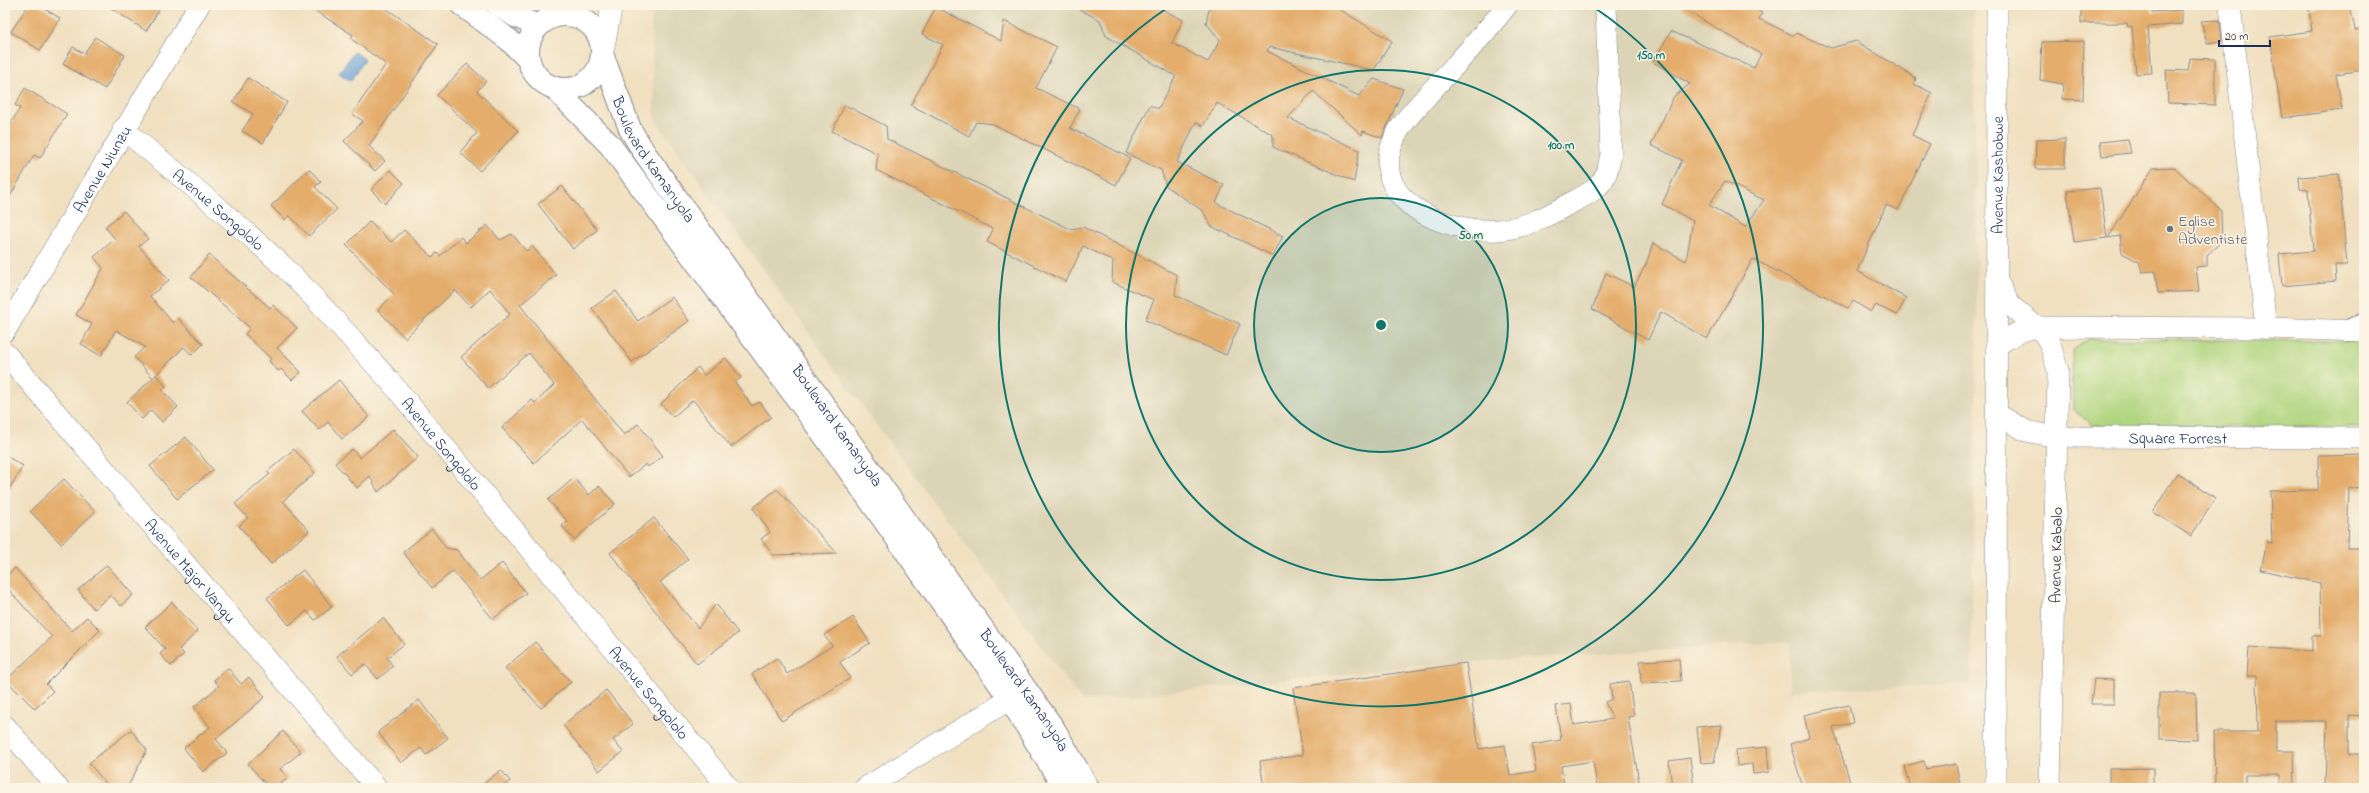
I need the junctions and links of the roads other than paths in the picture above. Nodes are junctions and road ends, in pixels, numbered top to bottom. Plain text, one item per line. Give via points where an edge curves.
1 (199, 5) edge
2 (462, 5) edge
3 (498, 5) edge
4 (612, 5) edge
5 (1507, 5) edge
6 (1606, 5) edge
7 (1997, 5) edge
8 (2230, 5) edge
9 (568, 10) edge
10 (538, 26) junction
11 (602, 53) junction
12 (528, 59) junction
13 (554, 88) junction
14 (123, 129) junction
15 (1997, 281) junction
16 (2038, 327) junction
17 (2266, 328) junction
18 (2360, 328) edge
19 (5, 331) edge
20 (1997, 345) junction
21 (5, 354) edge
22 (781, 361) junction
23 (1997, 414) junction
24 (2057, 437) junction
25 (2364, 438) edge
26 (1018, 694) junction
27 (5, 726) edge
28 (58, 788) edge
29 (377, 788) edge
30 (729, 788) edge
31 (865, 788) edge
32 (1064, 788) edge
33 (1088, 788) edge
34 (1996, 788) edge
35 (2050, 788) edge

1 - 14 street, Avenue Niunzu
2 - 12 main road via 509,40
3 - 10 main road
4 - 11 street
5 - 6 street via 1485,35 1406,120 1393,141 1388,160 1394,189 1410,205 1451,225 1471,230 1498,230 1524,226 1599,188 1608,172 1611,154
7 - 15 street, Avenue Kashobwe
8 - 17 street
9 - 10 main road
9 - 11 main road via 591,26 598,35
10 - 12 main road via 530,39
11 - 13 main road via 598,69 590,80 569,89
11 - 22 main road, Boulevard Kamanyola via 630,130
12 - 13 main road via 537,77
13 - 22 main road, Boulevard Kamanyola via 610,145
14 - 19 street, Avenue Niunzu
14 - 30 street, Avenue Songololo via 207,198 285,268 348,335 389,380
15 - 16 street, Avenue Kabalo via 2010,305
15 - 20 street, Avenue Kashobwe
16 - 17 street
16 - 20 street via 2019,332
16 - 24 street, Avenue Kabalo via 2050,344 2058,371
17 - 18 street
20 - 23 street
21 - 29 street, Avenue Major Vangu
22 - 26 main road, Boulevard Kamanyola
23 - 24 street, Square Forrest via 2026,431
23 - 34 street
24 - 25 street, Square Forrest
24 - 35 street, Avenue Kabalo
26 - 31 street
26 - 32 main road, Boulevard Kamanyola
26 - 33 main road, Boulevard Kamanyola via 1054,729
27 - 28 street

